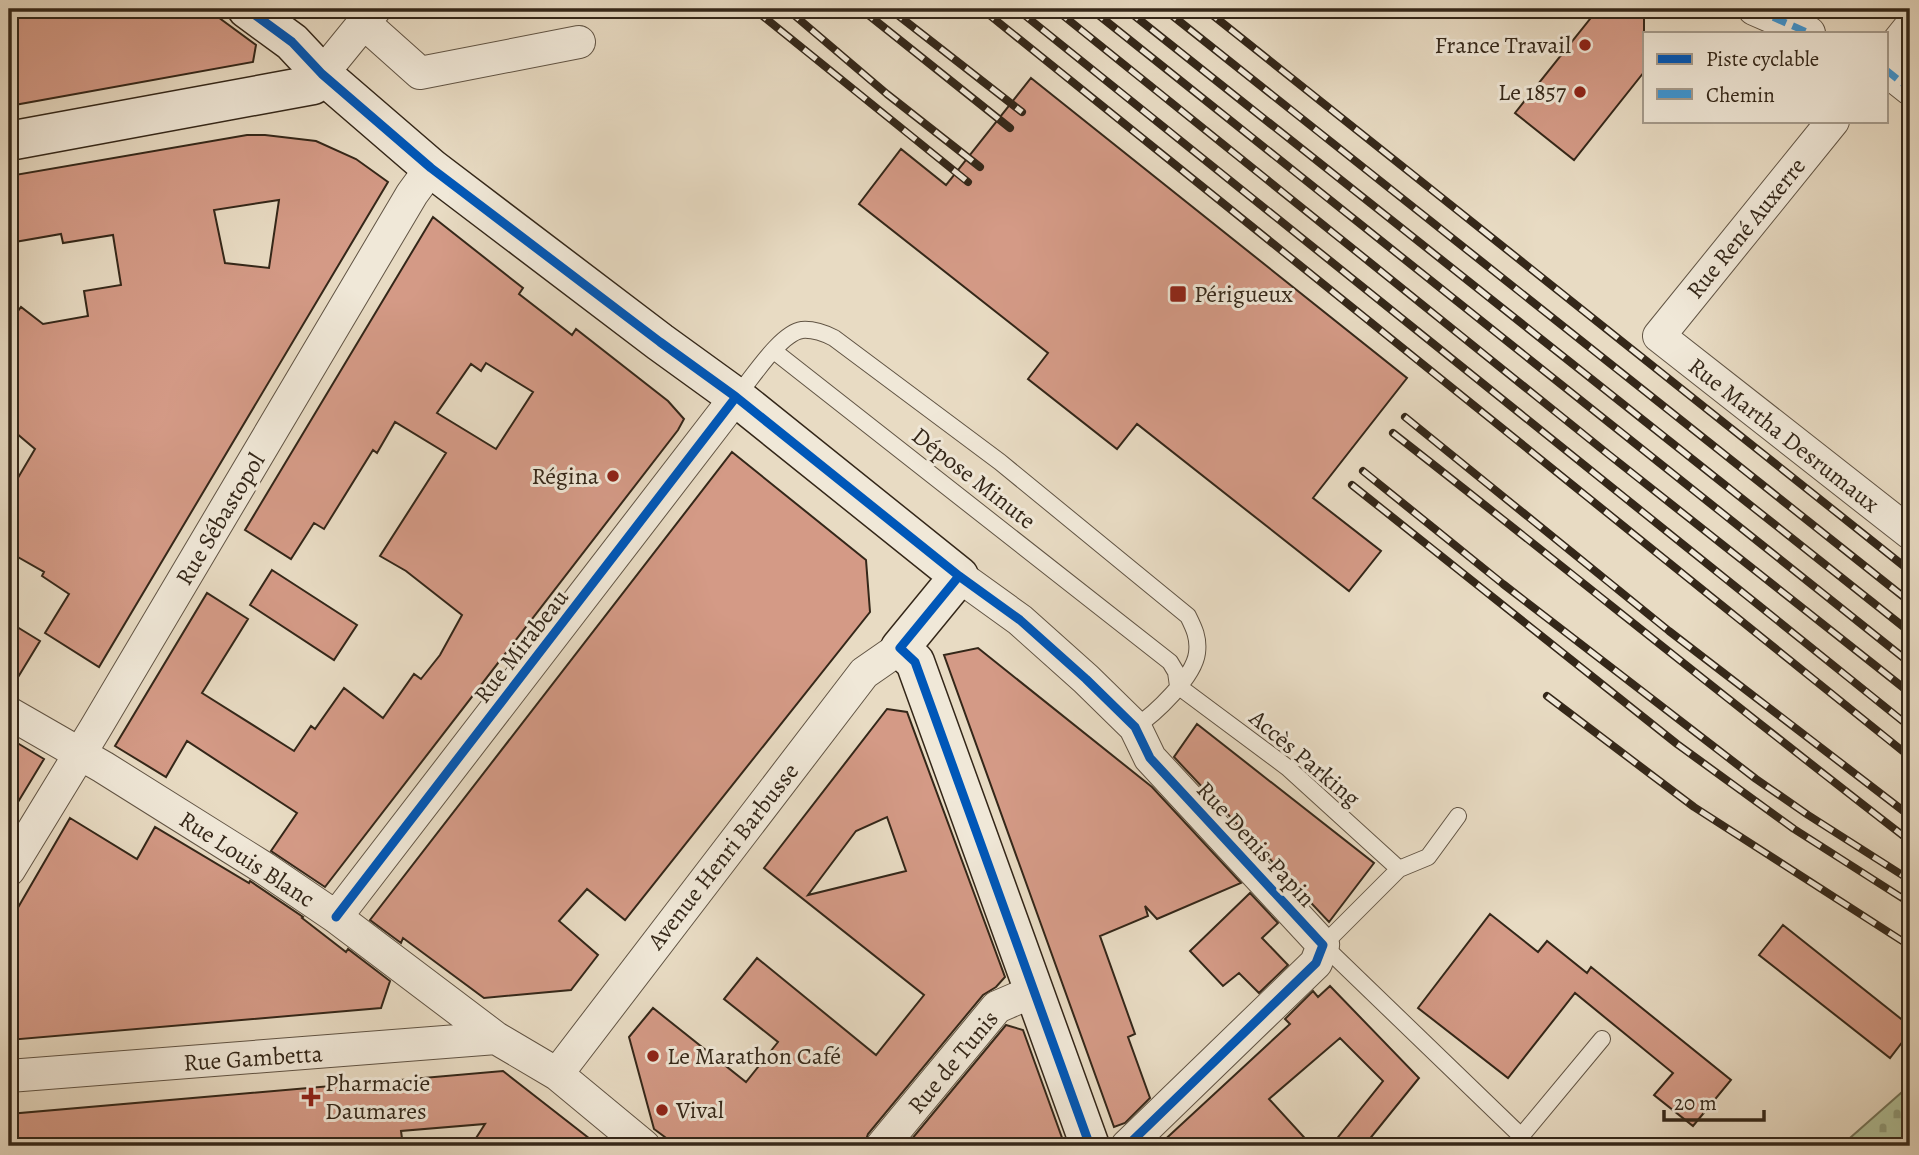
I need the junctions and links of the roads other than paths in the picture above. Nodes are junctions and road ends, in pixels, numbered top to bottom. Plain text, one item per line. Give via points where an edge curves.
1 (247, 9) edge
2 (1754, 9) edge
3 (369, 16) edge
4 (1910, 27) edge
5 (1807, 32) edge
6 (579, 42) dead end
7 (1888, 54) edge
8 (1888, 72) edge
9 (322, 75) junction
10 (1910, 89) edge
11 (1831, 122) edge
12 (9, 141) edge
13 (431, 168) junction
14 (1658, 336) joint
15 (775, 351) junction
16 (736, 397) junction
17 (1910, 533) edge
18 (959, 576) junction
19 (900, 648) junction
20 (1178, 686) junction
21 (9, 713) edge
22 (1135, 727) junction
23 (80, 754) junction
24 (1458, 816) dead end
25 (1399, 869) junction
26 (9, 870) edge
27 (335, 917) junction
28 (1323, 945) junction
29 (1034, 991) junction
30 (496, 1038) junction
31 (1602, 1039) dead end
32 (557, 1074) junction
33 (9, 1076) edge
34 (628, 1141) edge
35 (1517, 1141) edge
36 (882, 1146) edge
37 (1090, 1146) edge
38 (1127, 1146) edge

1 - 9 street via 292,42
2 - 5 street
3 - 6 street via 420,73
3 - 9 street
4 - 7 street
8 - 10 street
9 - 12 street via 313,85
9 - 13 street
11 - 14 street, Rue René Auxerre
13 - 16 street
13 - 23 street, Rue Sébastopol
14 - 17 street, Rue Martha Desrumaux
15 - 16 lane
15 - 20 lane, Dépose Minute via 1170,662
15 - 20 lane via 795,332 821,332 834,338 1000,462 1188,616 1197,633 1197,654
16 - 18 street
16 - 27 street, Rue Mirabeau
18 - 19 street
18 - 22 street, Rue Denis Papin via 1020,620
19 - 29 street via 915,662
19 - 32 street, Avenue Henri Barbusse via 864,673
20 - 22 lane via 1162,707
20 - 25 lane, Accès Parking via 1288,768
21 - 23 street, Rue Louis Blanc
22 - 28 street, Rue Denis Papin via 1150,758
23 - 26 street, Rue Sébastopol
23 - 27 street, Rue Louis Blanc
24 - 25 lane via 1428,857
25 - 28 lane
27 - 30 street, Rue Louis Blanc
28 - 35 lane
28 - 38 street via 1316,963
29 - 36 street, Rue de Tunis via 997,1007
29 - 37 street
30 - 32 street, Rue Louis Blanc
30 - 33 street, Rue Gambetta
31 - 35 lane
32 - 34 street, Rue Louis Blanc

